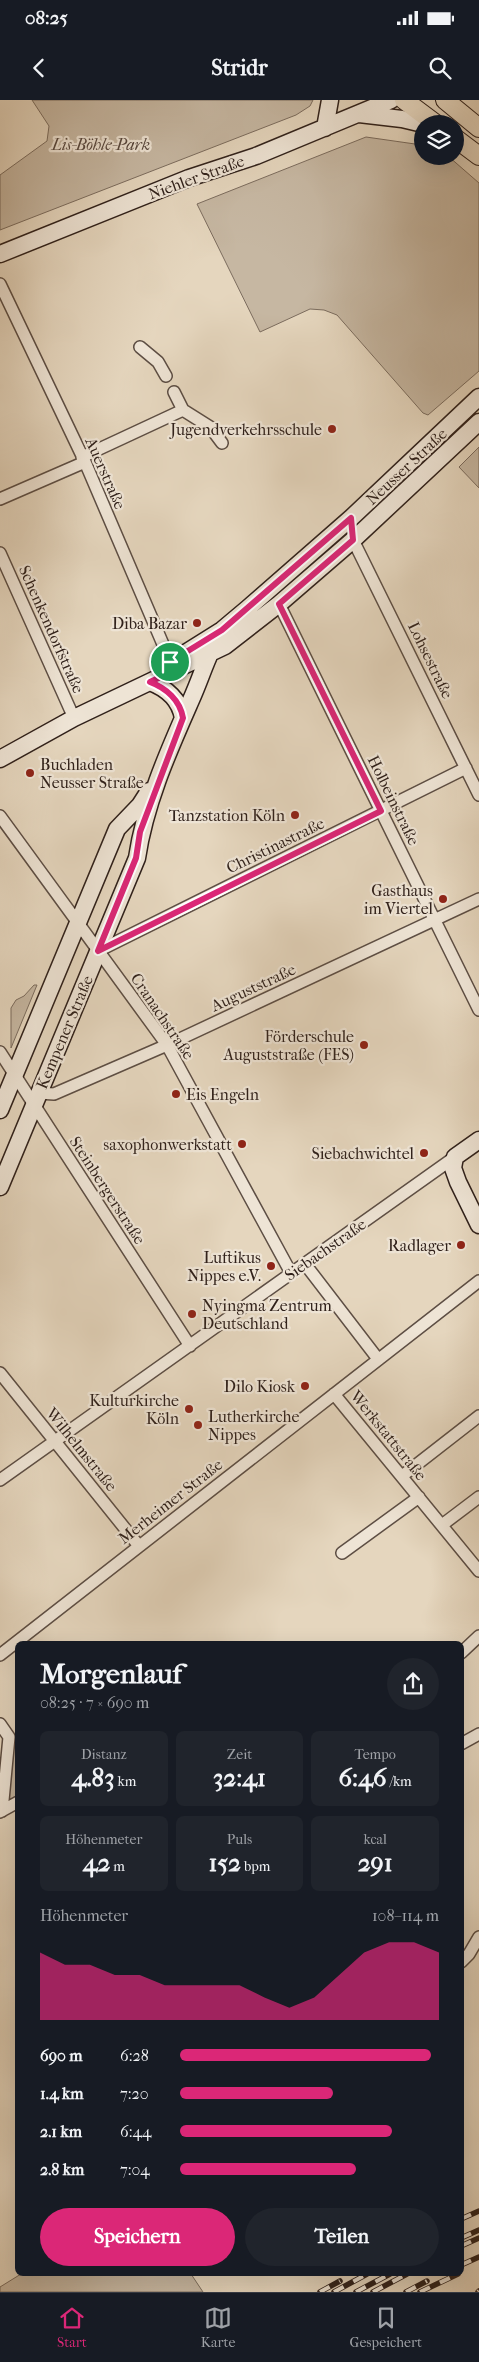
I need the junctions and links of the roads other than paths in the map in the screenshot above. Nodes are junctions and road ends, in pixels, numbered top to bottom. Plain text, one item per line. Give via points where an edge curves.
1 (330, 100) edge
2 (391, 100) edge
3 (404, 100) edge
4 (445, 100) edge
5 (358, 114) junction
6 (424, 115) edge
7 (414, 121) edge
8 (325, 128) junction
9 (479, 128) edge
10 (464, 145) edge
11 (479, 156) edge
12 (0, 254) edge
13 (0, 284) edge
14 (140, 347) dead end
15 (166, 376) dead end
16 (174, 392) dead end
17 (479, 397) edge
18 (183, 410) junction
19 (479, 422) edge
20 (222, 443) dead end
21 (83, 459) junction
22 (0, 499) edge
23 (351, 518) junction
24 (353, 540) junction
25 (0, 553) edge
26 (279, 604) junction
27 (222, 630) junction
28 (208, 656) junction
29 (161, 673) junction
30 (117, 697) junction
31 (74, 718) junction
32 (183, 718) junction
33 (0, 759) edge
34 (466, 768) junction
35 (162, 770) junction
36 (479, 795) edge
37 (381, 811) junction
38 (0, 816) edge
39 (112, 841) junction
40 (138, 849) junction
41 (479, 899) edge
42 (435, 921) junction
43 (77, 923) junction
44 (98, 951) junction
45 (479, 1010) edge
46 (167, 1045) junction
47 (0, 1052) edge
48 (15, 1075) junction
49 (36, 1099) junction
50 (0, 1110) edge
51 (479, 1140) edge
52 (455, 1157) junction
53 (0, 1187) edge
54 (479, 1226) edge
55 (305, 1264) junction
56 (291, 1274) junction
57 (479, 1281) edge
58 (190, 1346) junction
59 (378, 1360) junction
60 (0, 1373) edge
61 (334, 1394) junction
62 (479, 1416) edge
63 (55, 1442) junction
64 (402, 1476) junction
65 (0, 1480) edge
66 (419, 1497) junction
67 (479, 1497) edge
68 (442, 1525) junction
69 (139, 1546) junction
70 (342, 1553) dead end
71 (479, 1571) edge
72 (479, 1636) edge
73 (18, 1641) edge
74 (15, 1643) edge
75 (464, 1650) edge
76 (0, 1655) edge
77 (0, 1724) edge
78 (479, 1734) edge
79 (13, 1739) edge
80 (464, 1742) edge
81 (15, 1804) edge
82 (1, 1812) edge
83 (479, 1937) edge
84 (464, 1959) edge

1 - 8 main road
2 - 5 main road, Niehler Straße
3 - 6 main road
4 - 9 main road
5 - 7 main road
5 - 8 main road, Niehler Straße
8 - 12 main road, Niehler Straße via 189,178
10 - 11 main road
13 - 21 street, Auerstraße
14 - 15 street via 158,362
16 - 18 street
17 - 23 main road, Neusser Straße
18 - 20 street via 210,427
18 - 21 street
19 - 24 main road, Neusser Straße
21 - 22 street
21 - 29 street, Auerstraße
23 - 24 main road
23 - 27 main road, Neusser Straße
24 - 26 main road, Neusser Straße
24 - 34 street, Lohsestraße
25 - 31 street, Schenkendorfstraße
26 - 28 main road, Neusser Straße
26 - 37 street, Holbeinstraße
27 - 28 main road, Kempener Straße
27 - 29 main road, Neusser Straße
28 - 29 main road, Neusser Straße
28 - 32 main road, Kempener Straße
29 - 30 main road, Neusser Straße
29 - 30 main road, Neusser Straße
29 - 32 main road via 162,686 182,710
30 - 31 main road, Neusser Straße
31 - 33 main road, Neusser Straße
32 - 35 main road, Kempener Straße
34 - 36 street, Lohsestraße
34 - 37 street, Christinastraße
35 - 39 main road, Kempener Straße via 140,805 117,829
35 - 40 main road, Kempener Straße via 140,832
37 - 42 street, Holbeinstraße
37 - 44 street, Christinastraße
38 - 43 street, Cranachstraße
39 - 40 main road via 123,838
39 - 43 main road, Kempener Straße
40 - 44 main road, Kempener Straße
41 - 42 street, Auguststraße
42 - 45 street, Holbeinstraße
42 - 46 street, Auguststraße
43 - 44 street, Cranachstraße
43 - 48 main road, Kempener Straße
44 - 46 street, Cranachstraße
44 - 49 main road, Kempener Straße
46 - 49 street, Auguststraße
46 - 56 street, Cranachstraße
47 - 48 street, Steinbergerstraße
48 - 49 street, Steinbergerstraße
48 - 50 main road, Kempener Straße
49 - 53 main road, Kempener Straße
49 - 58 street, Steinbergerstraße
51 - 52 main road, Siebachstraße
52 - 54 main road via 453,1168
52 - 55 street, Siebachstraße
55 - 56 street, Siebachstraße
55 - 59 street
56 - 58 street, Siebachstraße
57 - 59 street, Merheimer Straße
58 - 63 street, Siebachstraße
59 - 61 street, Merheimer Straße
60 - 63 street, Wilhelmstraße
61 - 64 street, Werkstattstraße
61 - 69 street, Merheimer Straße
62 - 64 street
63 - 65 street, Siebachstraße
63 - 69 street, Wilhelmstraße
64 - 66 street, Werkstattstraße
66 - 68 street, Werkstattstraße
66 - 70 street, Werkstattstraße
67 - 68 street
68 - 71 street, Werkstattstraße
69 - 73 street, Merheimer Straße
72 - 75 street
74 - 76 street, Merheimer Straße
77 - 79 street
78 - 80 street
79 - 82 street
81 - 82 street
83 - 84 street

